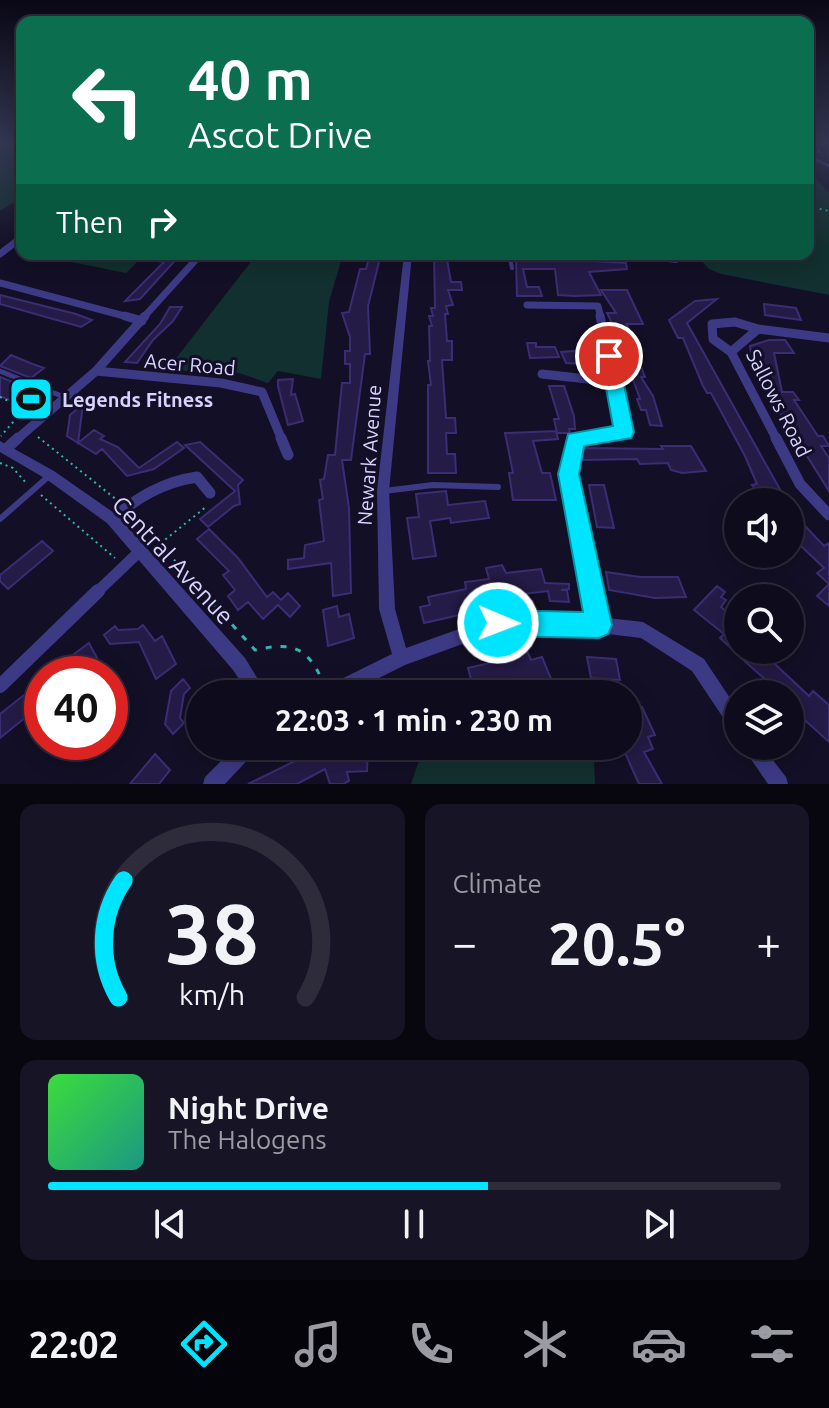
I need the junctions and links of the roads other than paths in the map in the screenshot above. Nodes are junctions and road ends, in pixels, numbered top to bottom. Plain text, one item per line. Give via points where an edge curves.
1 (16, 242) edge
2 (0, 254) edge
3 (196, 260) edge
4 (407, 260) edge
5 (510, 260) edge
6 (668, 260) edge
7 (676, 261) dead end
8 (512, 268) dead end
9 (0, 283) edge
10 (527, 305) dead end
11 (142, 321) junction
12 (758, 329) junction
13 (829, 338) edge
14 (731, 352) junction
15 (0, 371) edge
16 (96, 371) junction
17 (542, 374) dead end
18 (614, 382) junction
19 (64, 397) junction
20 (2, 449) edge
21 (288, 455) dead end
22 (50, 475) junction
23 (498, 487) dead end
24 (383, 491) junction
25 (210, 493) road end
26 (829, 515) edge
27 (0, 519) edge
28 (112, 519) junction
29 (143, 553) junction
30 (599, 625) junction
31 (401, 658) junction
32 (250, 680) edge
33 (356, 680) edge
34 (0, 686) edge
35 (724, 704) edge
36 (235, 760) edge
37 (761, 760) edge
38 (212, 784) edge
39 (779, 784) edge

1 - 2 street
3 - 11 street
4 - 24 street, Newark Avenue
5 - 8 lane
6 - 7 lane
9 - 11 street
10 - 18 street via 598,306
11 - 16 street
12 - 13 street, Sallows Road
12 - 14 street, Sallows Road
12 - 14 street via 742,323 712,324 713,339
14 - 26 street, Sallows Road via 800,484
15 - 19 lane
16 - 19 street
16 - 21 street, Acer Road via 233,383 262,392
17 - 18 street
18 - 30 street via 624,432 575,440 568,474
19 - 20 street
20 - 22 street, Central Avenue
22 - 27 lane
22 - 28 street, Central Avenue
23 - 24 lane via 433,485
24 - 31 street, Newark Avenue via 387,609
25 - 28 street via 197,477 167,481
28 - 29 street, Central Avenue
29 - 32 street, Central Avenue
29 - 34 street via 123,565
30 - 31 street via 498,623
30 - 35 street via 643,630 698,665
31 - 33 street
36 - 38 street
37 - 39 street

